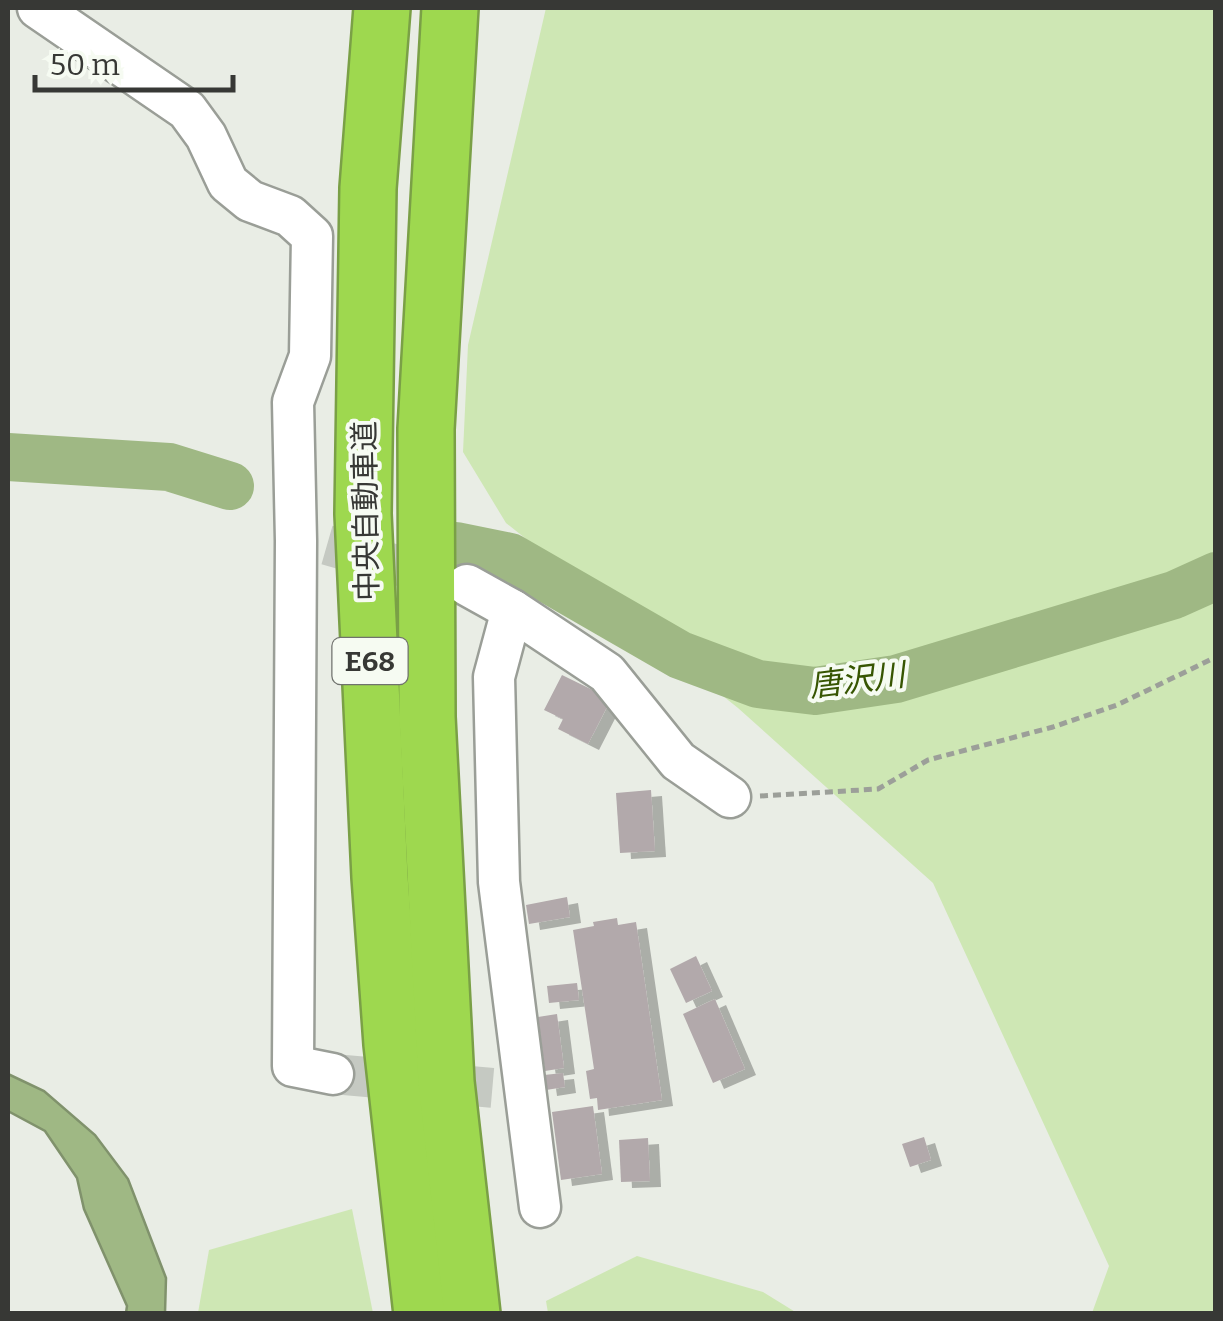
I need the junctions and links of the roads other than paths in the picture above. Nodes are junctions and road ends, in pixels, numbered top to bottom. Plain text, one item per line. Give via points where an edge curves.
1 (38, 8) edge
2 (382, 8) edge
3 (450, 8) edge
4 (467, 585) tunnel mouth
5 (512, 610) junction
6 (730, 797) road end
7 (332, 1074) tunnel mouth
8 (540, 1206) dead end
9 (422, 1314) edge
10 (472, 1314) edge

1 - 7 street via 187,110 228,183 250,201 290,216 312,236 310,356 294,402 312,543 294,1066
2 - 9 highway, 中央自動車道 / E68 via 368,188 363,514 392,1044
3 - 10 highway, 中央自動車道 / E68 via 426,428 426,718 446,1082
4 - 5 street
5 - 6 street via 607,673 678,761
5 - 8 street via 494,677 499,882 510,1089

